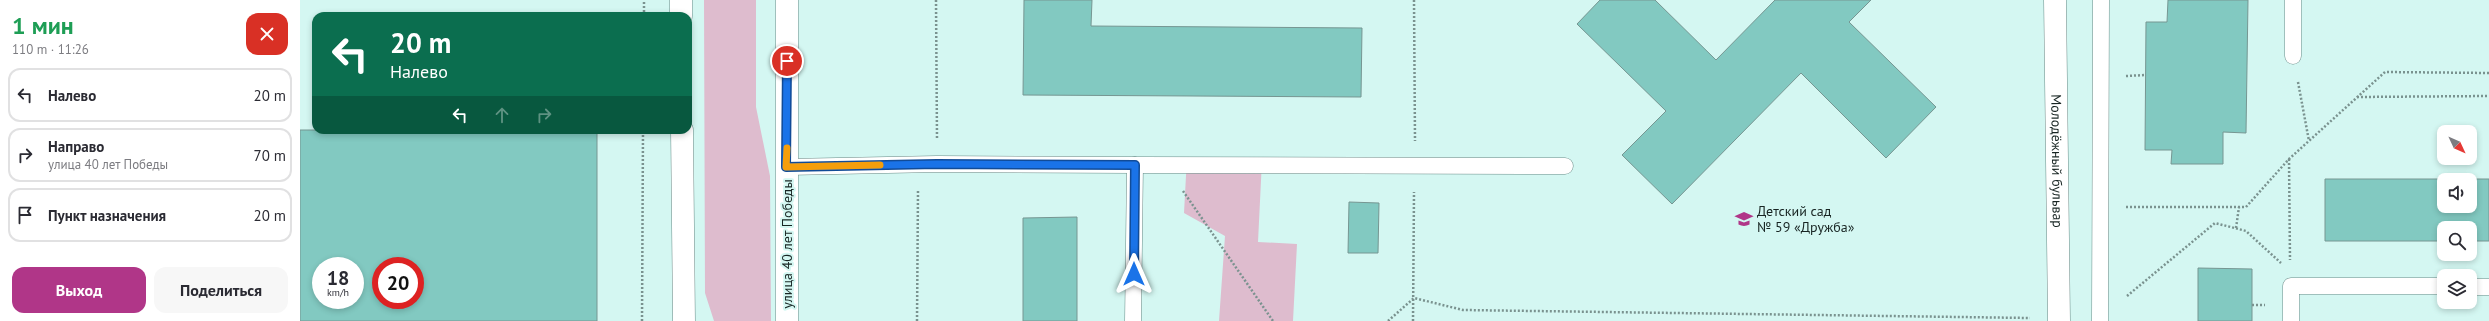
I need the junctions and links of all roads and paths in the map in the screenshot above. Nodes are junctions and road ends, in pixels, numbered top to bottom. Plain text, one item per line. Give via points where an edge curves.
1 (644, 0) edge
2 (681, 0) edge
3 (787, 0) edge
4 (1414, 0) edge
5 (2055, 0) edge
6 (2101, 0) edge
7 (2293, 0) edge
8 (644, 12) edge
9 (681, 12) edge
10 (2293, 56) joint
11 (2489, 73) edge
12 (2489, 96) edge
13 (2357, 97) junction
14 (643, 134) edge
15 (682, 134) edge
16 (2309, 141) junction
17 (2290, 159) junction
18 (1135, 165) junction
19 (1414, 165) junction
20 (1166, 166) junction
21 (1565, 166) dead end
22 (786, 167) junction
23 (2156, 207) dead end
24 (2239, 207) junction
25 (2236, 228) junction
26 (2291, 279) junction
27 (2437, 286) edge
28 (2477, 286) edge
29 (2489, 287) edge
30 (1414, 298) junction
31 (2059, 320) edge
32 (2100, 320) edge
33 (642, 321) edge
34 (684, 321) edge
35 (787, 321) edge
36 (1134, 321) edge
37 (1273, 321) edge
38 (1388, 321) edge
39 (1413, 321) edge
40 (2291, 321) edge

1 - 8 path
2 - 9 street
3 - 22 street, улица 40 лет Победы
4 - 19 path
5 - 31 street, Молодёжный бульвар
6 - 32 lane
7 - 10 lane
10 - 16 path
11 - 13 path via 2385,72
12 - 13 path
13 - 16 path
14 - 33 path
15 - 34 street
16 - 17 path
17 - 24 path via 2246,207
17 - 26 path
18 - 20 lane
18 - 22 lane via 937,164
18 - 36 lane
19 - 20 lane
19 - 21 lane
19 - 30 path
20 - 37 path
22 - 35 street, улица 40 лет Победы
23 - 24 path
24 - 25 path
25 - 26 path via 2246,231
25 - 32 path via 2215,223
26 - 27 lane
26 - 40 lane
28 - 29 lane
30 - 31 path via 1463,310
30 - 38 path
30 - 39 path

